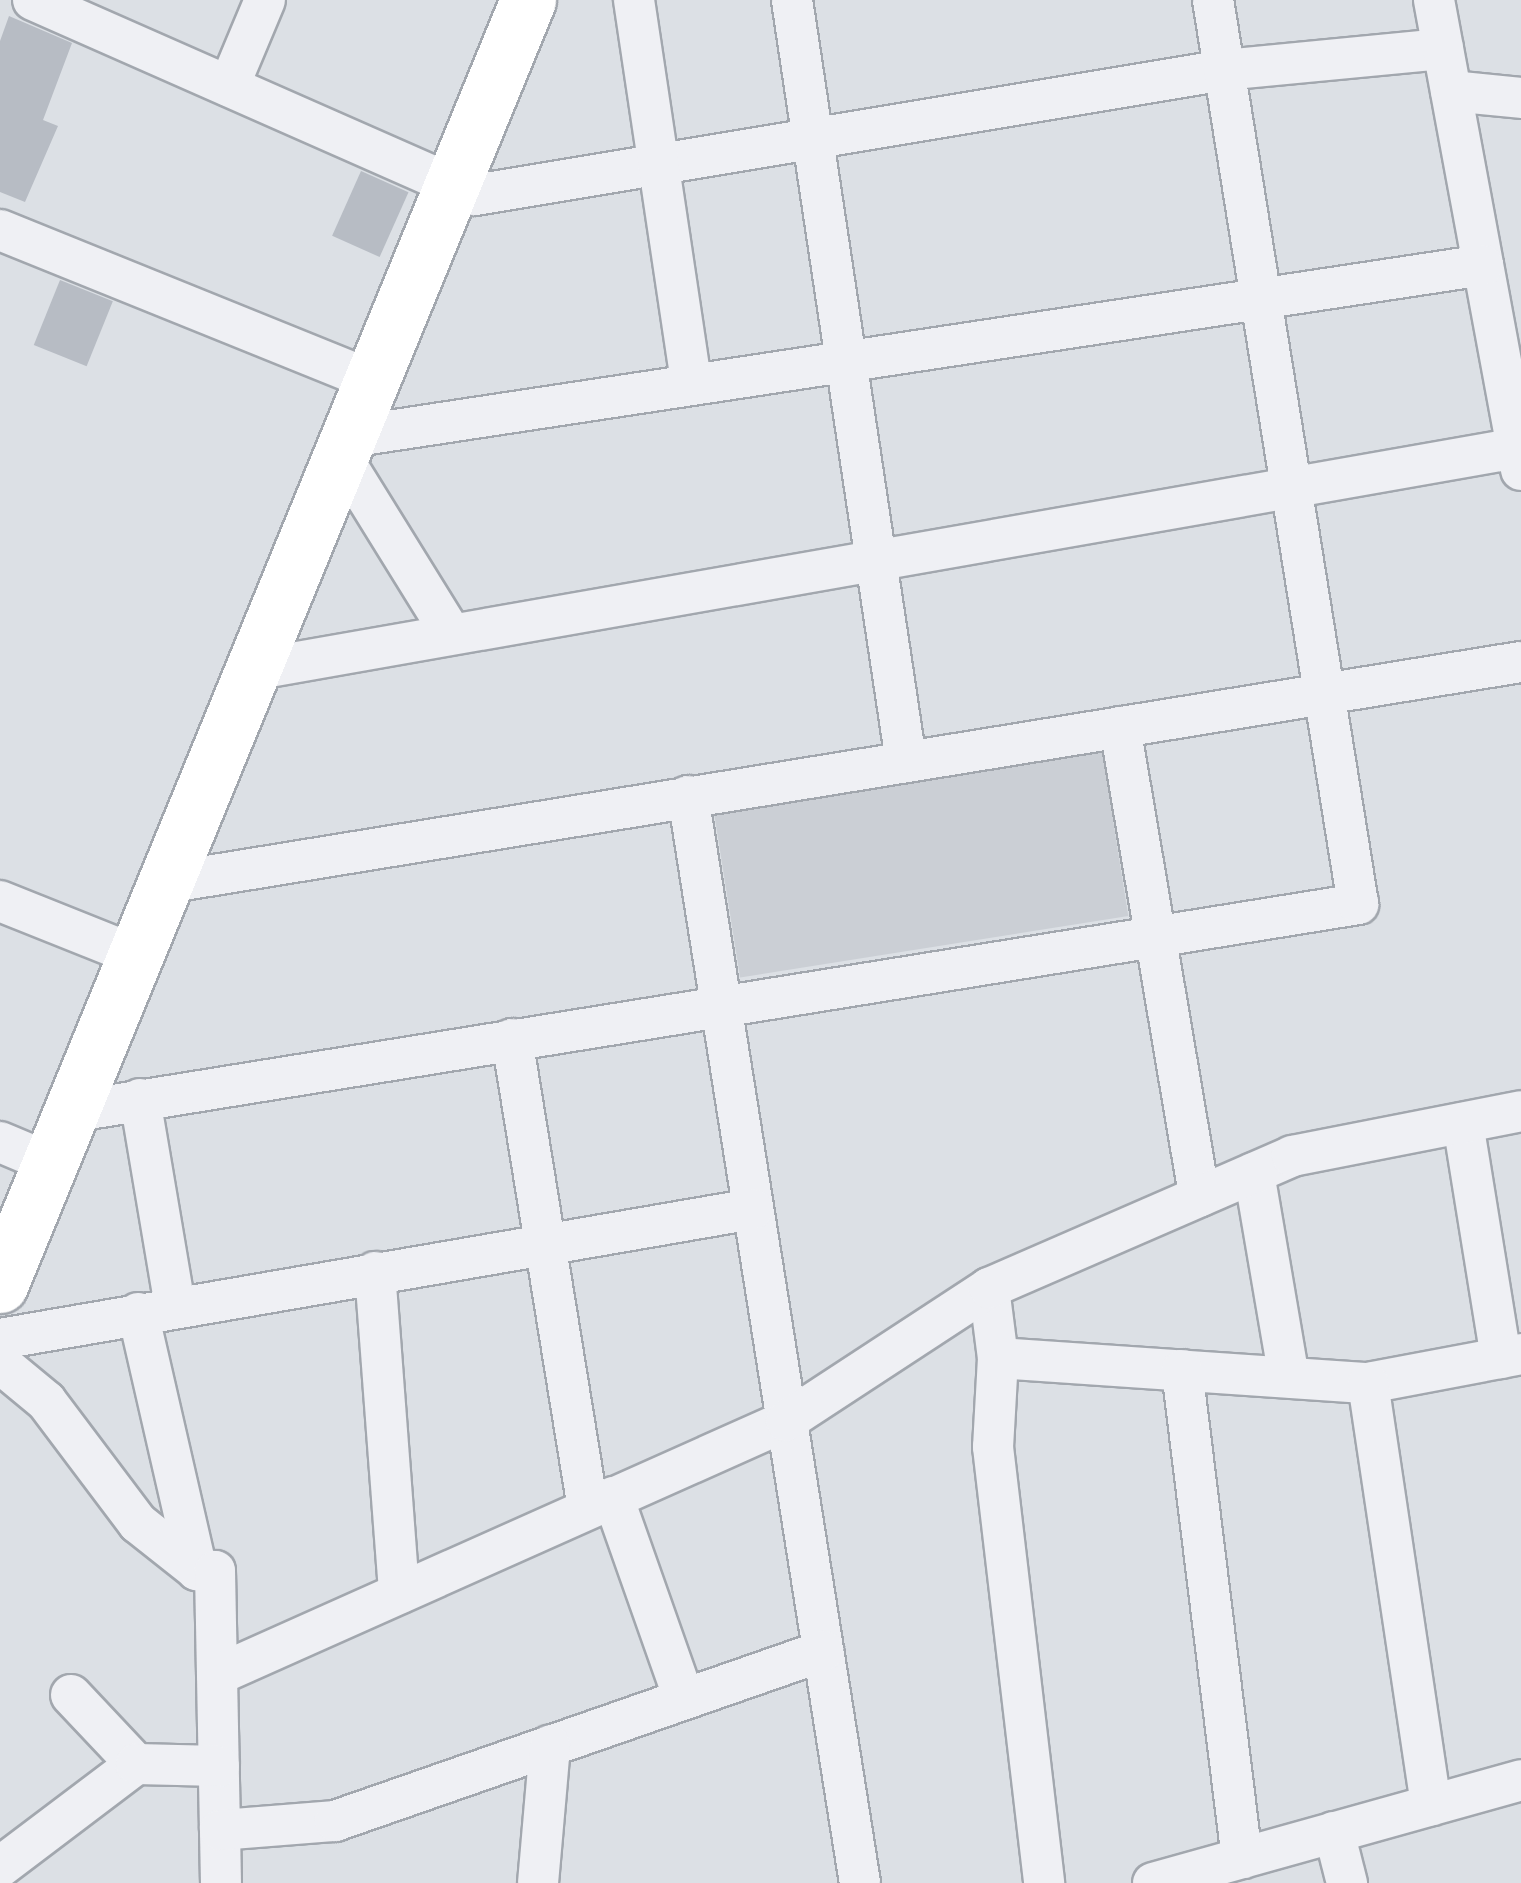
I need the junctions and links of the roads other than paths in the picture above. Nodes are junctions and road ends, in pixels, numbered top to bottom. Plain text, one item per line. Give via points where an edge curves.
1 (264, 0) edge
2 (528, 0) edge
3 (634, 0) edge
4 (792, 0) edge
5 (1213, 0) edge
6 (1434, 0) edge
7 (38, 1) edge
8 (1443, 49) junction
9 (1224, 70) junction
10 (229, 86) junction
11 (1451, 91) junction
12 (1521, 98) edge
13 (813, 141) junction
14 (659, 166) junction
15 (452, 185) junction
16 (0, 230) edge
17 (1483, 265) junction
18 (1261, 298) junction
19 (846, 359) junction
20 (372, 380) junction
21 (691, 382) junction
22 (345, 447) junction
23 (1519, 459) edge
24 (1291, 484) junction
25 (876, 559) junction
26 (450, 632) junction
27 (1521, 662) edge
28 (252, 670) junction
29 (1325, 694) junction
30 (1120, 726) junction
31 (906, 760) junction
32 (688, 796) junction
33 (166, 883) junction
34 (0, 900) edge
35 (1156, 936) junction
36 (136, 955) junction
37 (721, 1006) junction
38 (512, 1039) junction
39 (140, 1098) junction
40 (1521, 1111) edge
41 (70, 1112) junction
42 (1462, 1123) junction
43 (0, 1142) edge
44 (50, 1163) junction
45 (1254, 1173) junction
46 (1200, 1196) junction
47 (753, 1208) junction
48 (545, 1244) junction
49 (375, 1272) junction
50 (0, 1285) edge
51 (988, 1288) junction
52 (157, 1310) junction
53 (0, 1338) edge
54 (1511, 1356) edge
55 (998, 1358) junction
56 (0, 1363) edge
57 (1182, 1370) junction
58 (1288, 1377) junction
59 (1368, 1383) junction
60 (786, 1420) junction
61 (601, 1503) junction
62 (196, 1570) junction
63 (399, 1593) junction
64 (823, 1651) junction
65 (217, 1674) junction
66 (72, 1694) dead end
67 (684, 1699) junction
68 (550, 1746) junction
69 (136, 1764) junction
70 (219, 1766) junction
71 (1521, 1780) edge
72 (1431, 1806) junction
73 (220, 1830) junction
74 (1334, 1832) junction
75 (1242, 1858) junction
76 (0, 1867) edge
77 (221, 1883) edge
78 (538, 1883) edge
79 (860, 1883) edge
80 (1044, 1883) edge
81 (1153, 1883) edge
82 (1347, 1883) edge

1 - 10 street
2 - 15 street
3 - 14 street
4 - 13 street
5 - 9 street
6 - 8 street
7 - 10 street
8 - 9 street
8 - 11 street
9 - 13 street
9 - 18 street
10 - 15 street
11 - 12 street
11 - 17 street
13 - 14 street
13 - 19 street
14 - 15 street via 475,195
14 - 21 street
15 - 20 street
16 - 20 street
17 - 18 street
17 - 23 street
18 - 19 street
18 - 24 street
19 - 21 street
19 - 25 street
20 - 22 street
21 - 22 street
22 - 26 street
22 - 28 street
23 - 24 street
24 - 25 street
24 - 29 street
25 - 26 street
25 - 31 street
26 - 28 street
27 - 29 street
28 - 33 street
29 - 30 street
29 - 35 street via 1358,904
30 - 31 street
30 - 35 street
31 - 32 street
32 - 33 street
32 - 37 street
33 - 36 street
34 - 36 street
35 - 37 street
35 - 46 street
36 - 41 street
37 - 38 street
37 - 47 street
38 - 39 street
38 - 48 street
39 - 41 street
39 - 52 street
40 - 42 street
41 - 44 street
42 - 45 street via 1292,1156
42 - 54 street
43 - 44 street
44 - 50 street
45 - 46 street
45 - 58 street
46 - 51 street
47 - 48 street
47 - 60 street
48 - 49 street
48 - 61 street
49 - 52 street
49 - 63 street
51 - 55 street
51 - 60 street
52 - 53 street
52 - 62 street
54 - 59 street
55 - 57 street
55 - 80 street via 993,1447
56 - 62 street via 46,1401 138,1523
57 - 58 street
57 - 75 street
58 - 59 street
59 - 72 street
60 - 61 street
60 - 64 street
61 - 63 street
61 - 67 street
62 - 65 street via 215,1572
63 - 65 street
64 - 67 street
64 - 79 street
65 - 70 street
66 - 69 street
67 - 68 street
68 - 73 street via 335,1821
68 - 78 street
69 - 70 street
69 - 76 street
70 - 73 street
71 - 72 street
72 - 74 street
73 - 77 street
74 - 75 street
74 - 82 street
75 - 81 street

